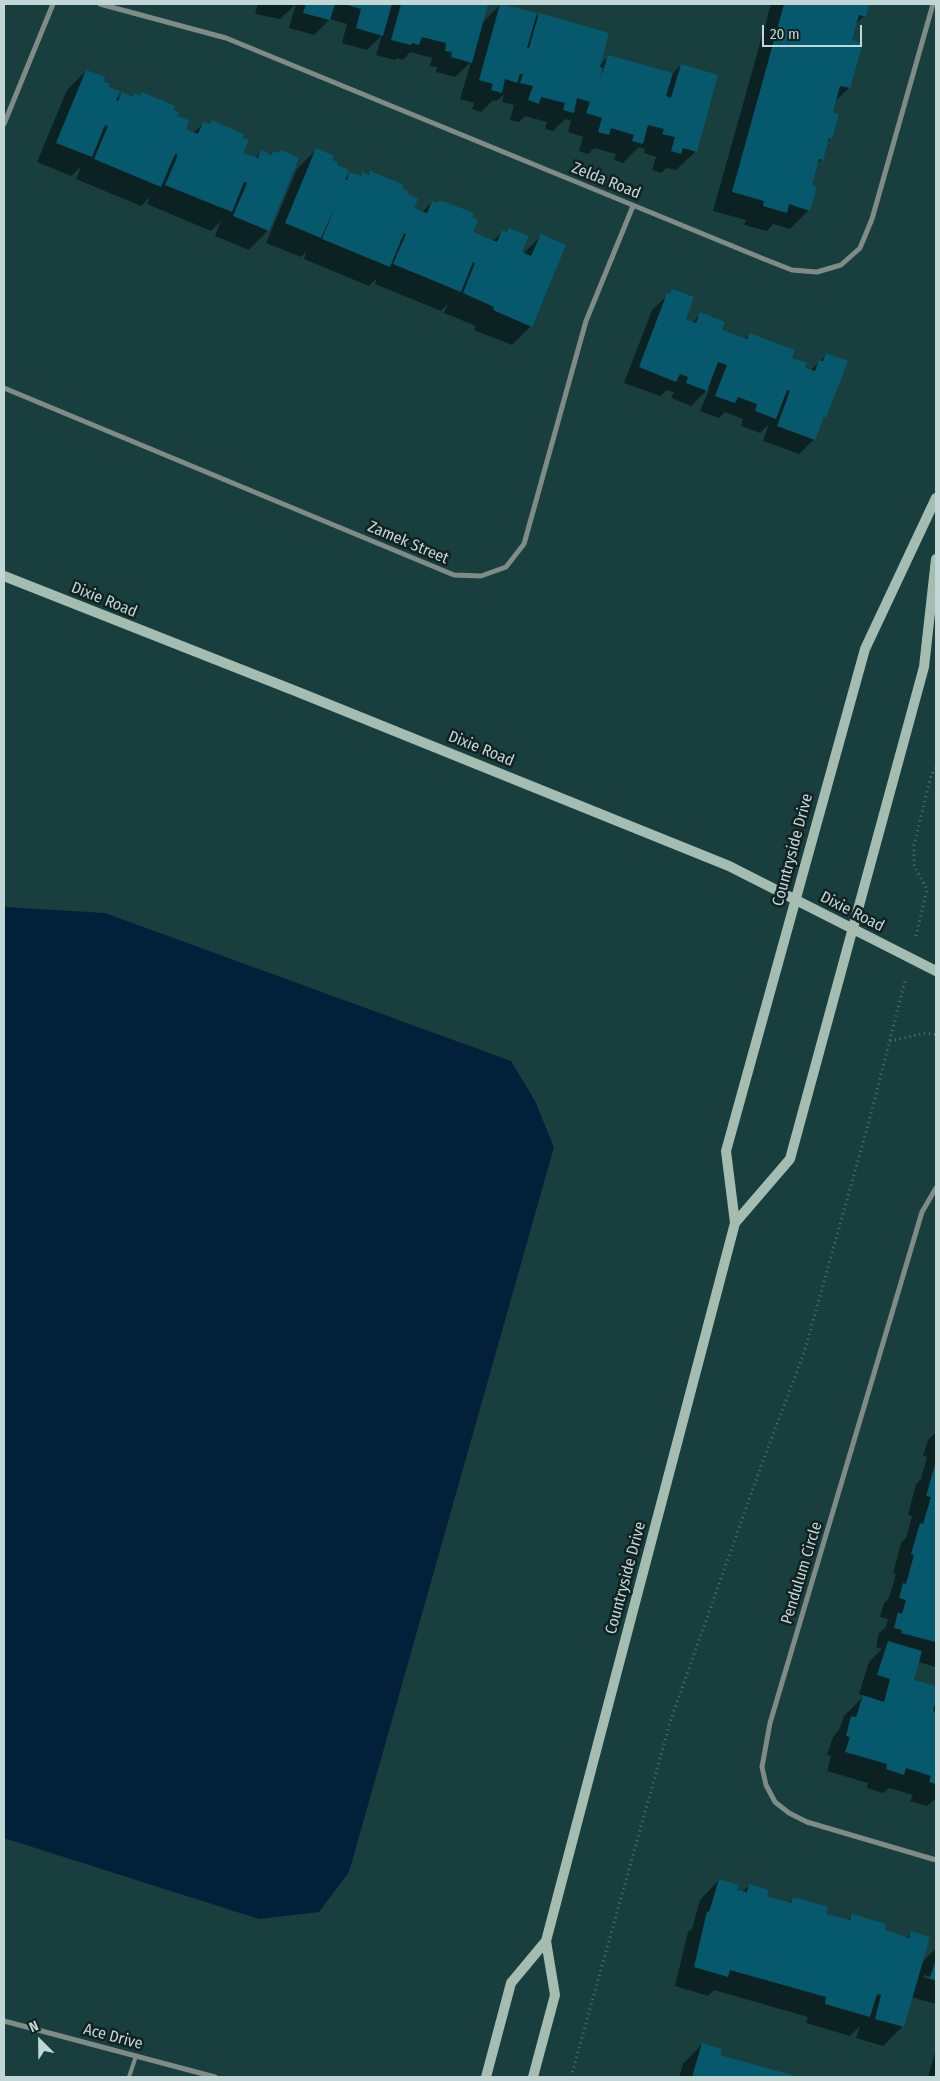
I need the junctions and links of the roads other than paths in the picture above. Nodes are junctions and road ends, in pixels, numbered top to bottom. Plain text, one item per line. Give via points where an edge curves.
1 (53, 4) edge
2 (100, 4) edge
3 (933, 4) edge
4 (4, 124) edge
5 (633, 206) junction
6 (4, 388) edge
7 (936, 498) edge
8 (936, 559) edge
9 (4, 576) edge
10 (796, 900) junction
11 (853, 929) junction
12 (936, 971) edge
13 (936, 1188) edge
14 (735, 1222) junction
15 (936, 1860) edge
16 (546, 1942) junction
17 (4, 2021) edge
18 (136, 2056) junction
19 (129, 2077) edge
20 (216, 2077) edge
21 (486, 2077) edge
22 (533, 2077) edge

1 - 4 street
2 - 5 street, Zelda Road via 226,38
3 - 5 street, Zelda Road via 872,219 860,248 841,265 817,272 792,270
5 - 6 street, Zamek Street via 586,321 524,544 506,566 481,576 454,575
7 - 10 main road, Countryside Drive via 865,649
8 - 11 main road, Countryside Drive via 924,667
9 - 10 main road, Dixie Road via 702,854
10 - 11 main road, Dixie Road
10 - 14 main road, Countryside Drive via 726,1151
11 - 12 main road, Dixie Road
11 - 14 main road, Countryside Drive via 790,1159
13 - 15 street, Pendulum Circle via 922,1212 770,1722 762,1767 766,1785 775,1802 789,1813 826,1829
14 - 16 main road, Countryside Drive
16 - 21 main road, Countryside Drive via 511,1983
16 - 22 main road, Countryside Drive via 555,1995
17 - 18 street, Ace Drive
18 - 19 lane
18 - 20 street, Ace Drive

